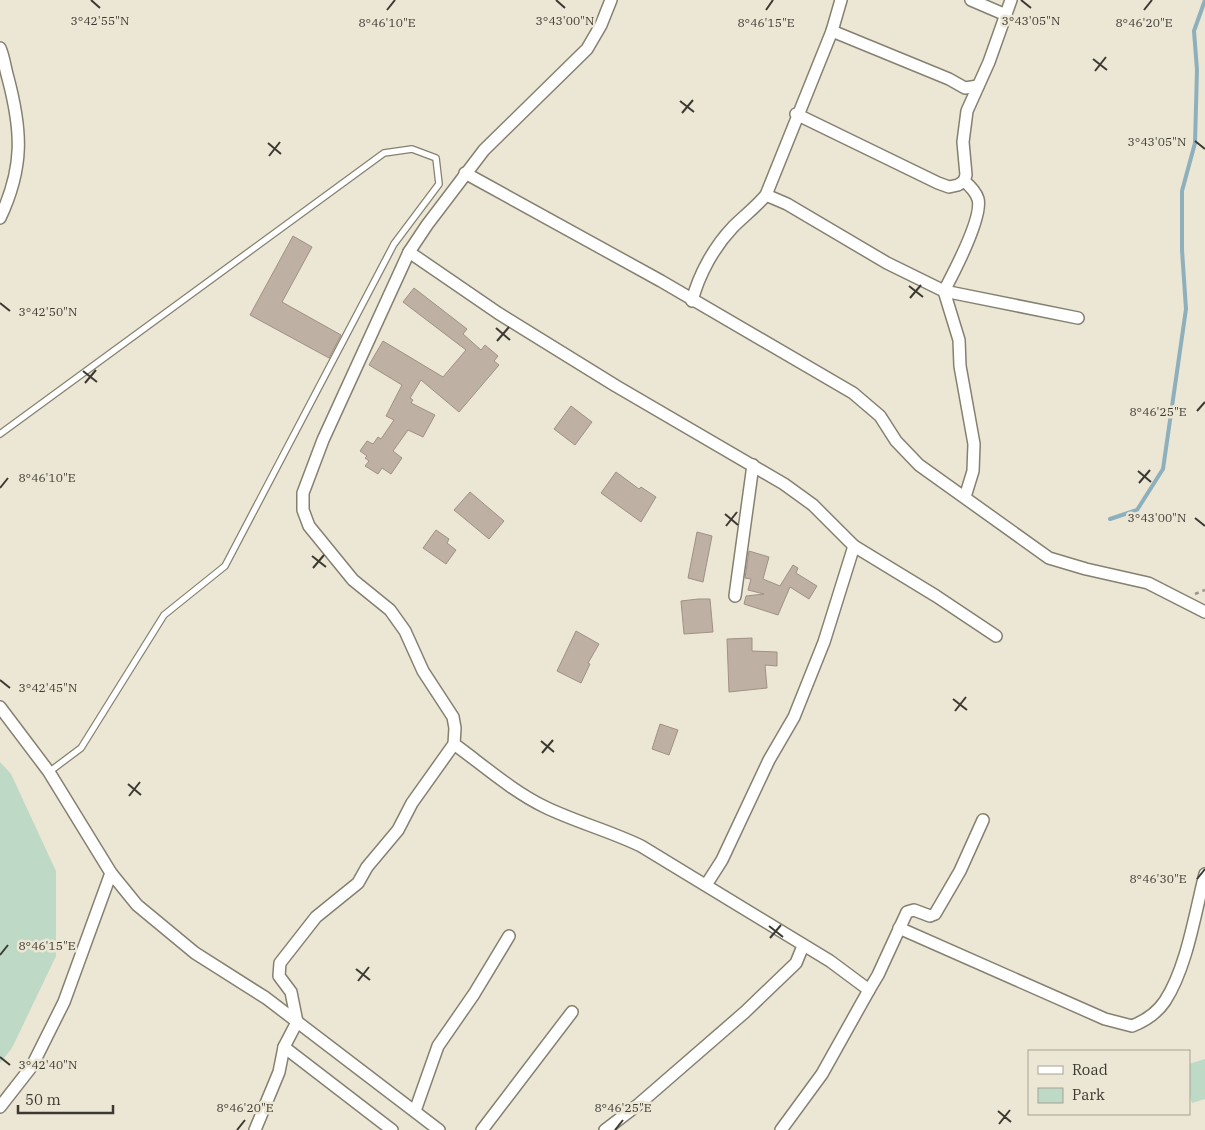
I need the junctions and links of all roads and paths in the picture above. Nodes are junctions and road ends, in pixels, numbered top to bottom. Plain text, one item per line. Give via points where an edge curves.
1 (611, 0) edge
2 (841, 0) edge
3 (971, 0) edge
4 (1011, 0) edge
5 (1006, 15) junction
6 (832, 31) junction
7 (0, 48) edge
8 (978, 86) junction
9 (796, 114) junction
10 (465, 173) junction
11 (964, 180) junction
12 (766, 194) junction
13 (0, 218) edge
14 (410, 252) junction
15 (944, 292) junction
16 (692, 301) junction
17 (1078, 318) dead end
18 (0, 434) edge
19 (753, 465) junction
20 (965, 497) junction
21 (854, 546) junction
22 (735, 596) dead end
23 (1205, 612) edge
24 (996, 636) dead end
25 (0, 707) edge
26 (454, 744) junction
27 (49, 772) junction
28 (983, 820) dead end
29 (111, 873) junction
30 (1205, 874) edge
31 (706, 885) junction
32 (899, 928) junction
33 (510, 936) dead end
34 (803, 946) junction
35 (869, 990) junction
36 (572, 1012) dead end
37 (297, 1022) junction
38 (284, 1047) junction
39 (0, 1107) edge
40 (415, 1111) junction
41 (255, 1130) edge
42 (392, 1130) edge
43 (439, 1130) edge
44 (482, 1130) edge
45 (605, 1130) edge
46 (781, 1130) edge

1 - 10 street via 587,49 484,150
2 - 6 street
3 - 5 street
4 - 5 street
5 - 8 street
6 - 8 street via 965,88
6 - 9 street
7 - 13 street via 19,127 19,152 8,202
8 - 11 street via 967,111 963,142
9 - 11 street via 938,183 949,187
9 - 12 street
10 - 14 street
10 - 16 street
11 - 15 street via 973,189 979,206
12 - 15 street
12 - 16 street via 719,243 696,286
14 - 19 street via 498,313
14 - 26 street via 323,440 303,493 303,510 309,526 353,580 390,610 405,631 423,671 453,717
15 - 17 street
15 - 20 street via 959,340 960,366 974,444 972,471
16 - 20 street via 862,400 880,416 919,465
18 - 27 lane via 384,154 412,149 436,158 439,184 394,244 225,566 164,615 81,748
19 - 21 street via 813,505
19 - 22 street
20 - 23 street via 1049,558 1148,583
21 - 24 street
21 - 31 street via 824,642 794,717 769,760 722,860
25 - 27 street
26 - 31 street via 545,807 619,835
26 - 37 street via 412,803 398,830 358,883 316,918 280,963 279,976 290,992
27 - 29 street
28 - 32 street via 935,914 930,916 910,910
29 - 37 street via 137,905 165,930
29 - 39 street via 64,1002 32,1066
30 - 32 street via 1182,962 1166,1000 1145,1021 1132,1026 1105,1019
31 - 34 street
32 - 35 street
33 - 40 street via 438,1046
34 - 35 street
34 - 45 street via 796,963 745,1012
35 - 46 street via 822,1074
36 - 44 street
37 - 38 street
37 - 40 street
38 - 41 street via 279,1072
38 - 42 street
40 - 43 street

